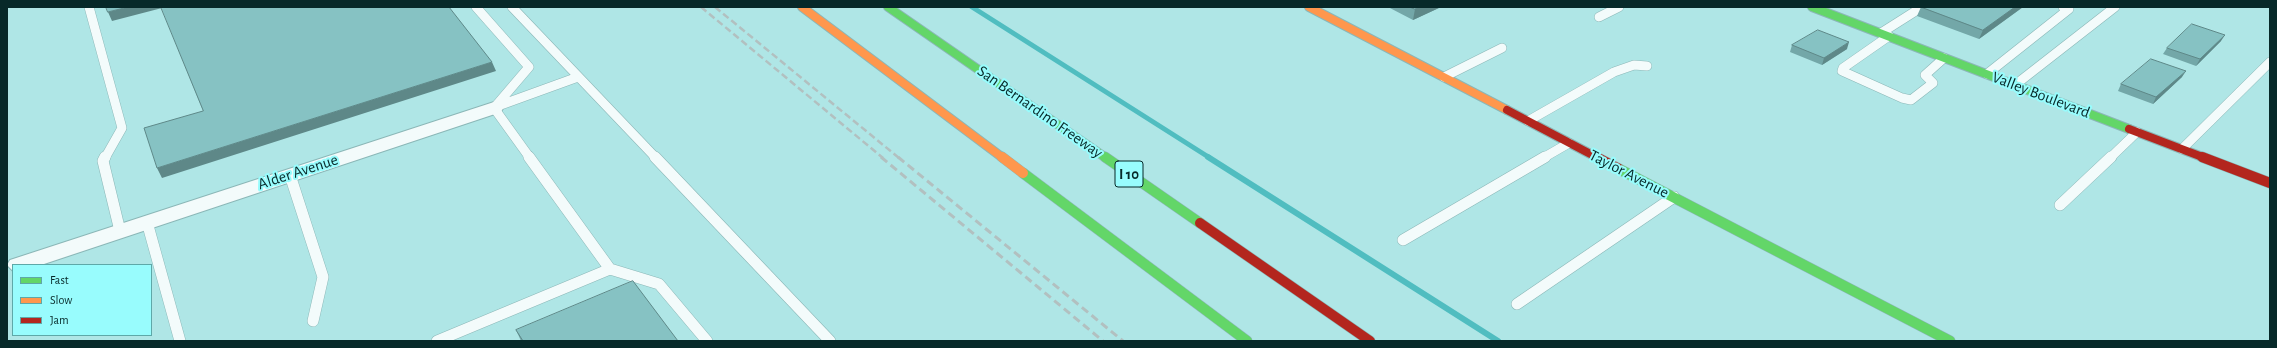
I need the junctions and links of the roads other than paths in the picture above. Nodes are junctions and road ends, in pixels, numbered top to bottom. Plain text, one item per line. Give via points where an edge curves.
1 (89, 7) edge
2 (476, 7) edge
3 (512, 7) edge
4 (802, 7) edge
5 (888, 7) edge
6 (1309, 7) edge
7 (1619, 7) edge
8 (1813, 7) edge
9 (1922, 7) edge
10 (2063, 7) edge
11 (2115, 7) edge
12 (1599, 17) dead end
13 (1885, 35) junction
14 (1502, 48) dead end
15 (1944, 58) junction
16 (2270, 62) edge
17 (1647, 66) dead end
18 (1987, 74) junction
19 (578, 77) junction
20 (1444, 77) junction
21 (2015, 85) junction
22 (494, 108) junction
23 (1528, 121) junction
24 (2138, 132) junction
25 (1569, 142) junction
26 (2182, 149) junction
27 (290, 175) junction
28 (2270, 183) edge
29 (1674, 197) junction
30 (2060, 205) dead end
31 (147, 222) junction
32 (120, 231) junction
33 (1403, 240) dead end
34 (21, 264) edge
35 (610, 269) junction
36 (1517, 304) dead end
37 (313, 321) dead end
38 (180, 341) edge
39 (437, 341) edge
40 (706, 341) edge
41 (830, 341) edge
42 (1247, 341) edge
43 (1370, 341) edge
44 (1950, 341) edge

1 - 32 lane via 122,128 103,161
2 - 22 lane via 529,67
3 - 19 lane
4 - 42 main road
5 - 43 main road, San Bernardino Freeway / I 10
6 - 20 main road, Taylor Avenue
7 - 12 lane
8 - 13 main road, Valley Boulevard
9 - 13 lane
10 - 18 lane via 2069,9
11 - 21 lane
13 - 15 main road, Valley Boulevard
13 - 15 lane via 1842,71 1911,100 1933,83 1925,75
14 - 20 lane
15 - 18 main road, Valley Boulevard
16 - 26 lane
17 - 23 lane via 1634,65 1614,72
18 - 21 main road, Valley Boulevard
19 - 22 lane, Alder Avenue
19 - 41 lane
20 - 23 main road, Taylor Avenue
21 - 24 main road, Valley Boulevard
22 - 27 street, Alder Avenue
22 - 35 lane
23 - 25 main road, Taylor Avenue
24 - 26 main road, Valley Boulevard
24 - 30 lane
25 - 29 main road, Taylor Avenue
25 - 33 lane
26 - 28 main road, Valley Boulevard
27 - 31 street, Alder Avenue
27 - 37 lane via 323,277
29 - 36 lane
29 - 44 main road, Taylor Avenue
31 - 32 street, Alder Avenue
31 - 38 lane
32 - 34 street, Alder Avenue
35 - 39 lane
35 - 40 lane via 660,284

